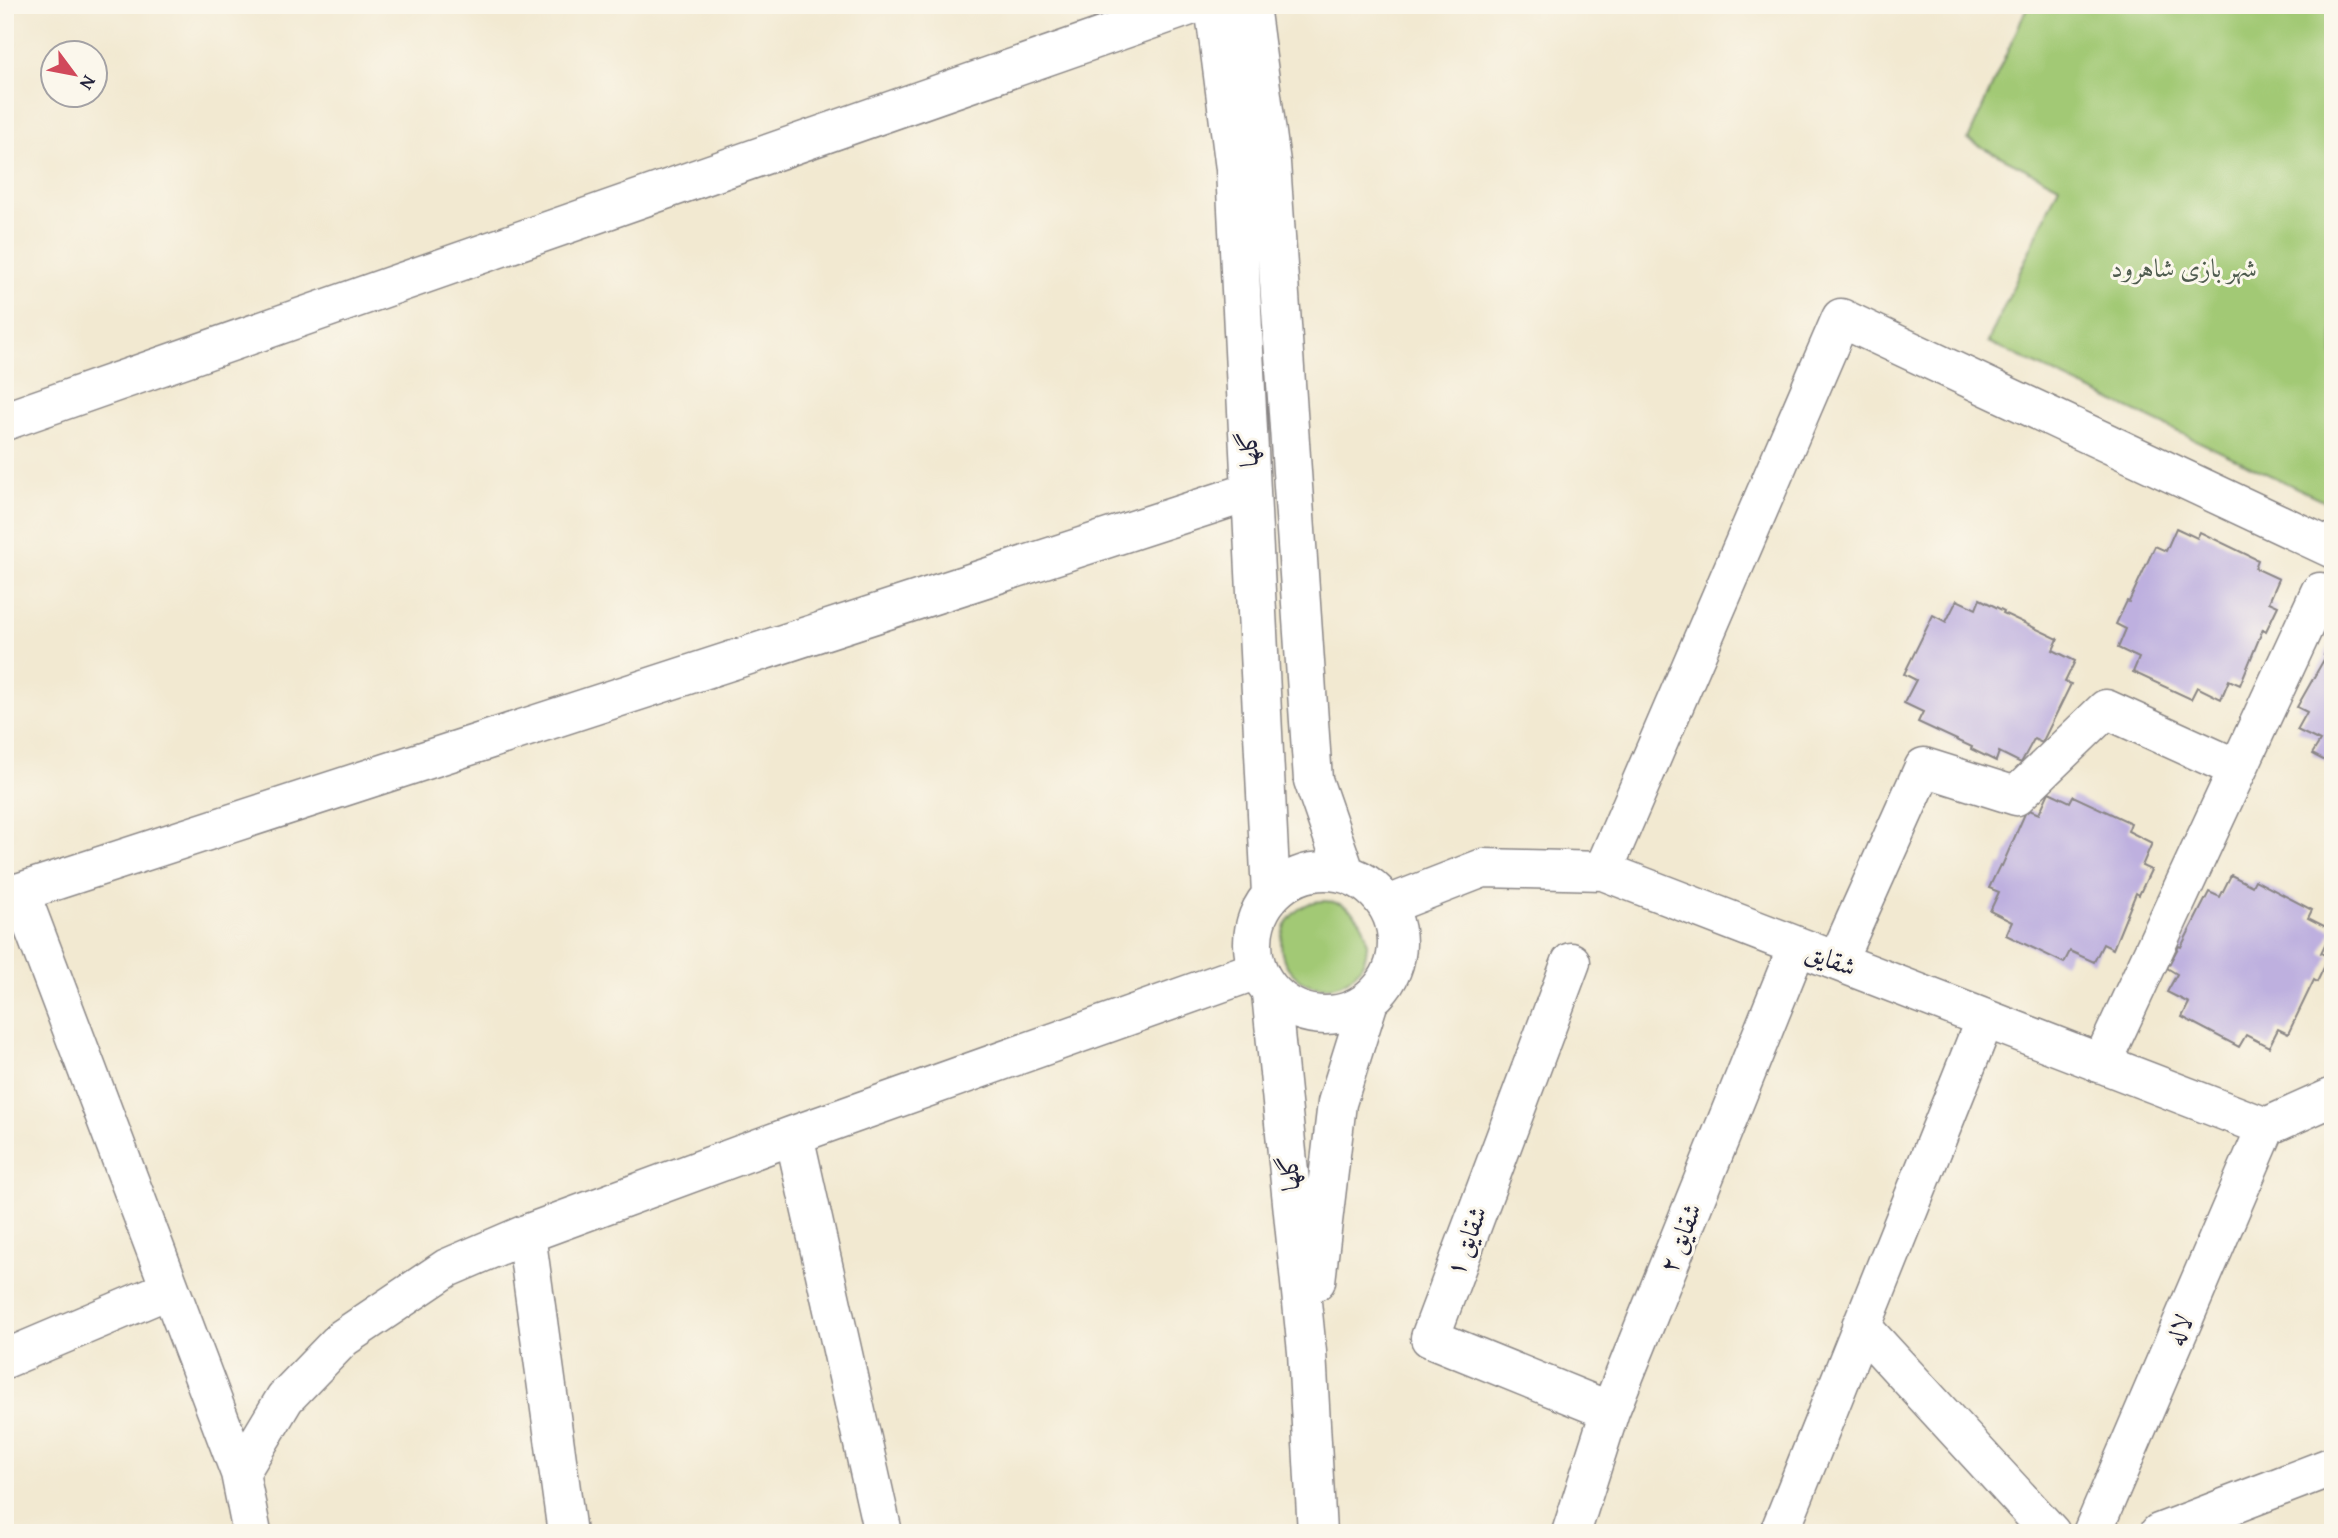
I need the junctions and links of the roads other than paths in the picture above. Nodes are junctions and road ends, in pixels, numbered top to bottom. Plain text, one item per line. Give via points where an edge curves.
1 (1193, 5) edge
2 (1214, 5) edge
3 (1250, 5) edge
4 (5, 421) edge
5 (1250, 492) junction
6 (2333, 549) edge
7 (2320, 592) dead end
8 (2238, 769) junction
9 (1603, 871) junction
10 (1345, 872) junction
11 (1271, 894) junction
12 (13, 895) edge
13 (1388, 905) junction
14 (1797, 947) junction
15 (1837, 961) junction
16 (1571, 962) dead end
17 (1264, 981) junction
18 (1369, 1002) junction
19 (1985, 1019) junction
20 (2101, 1064) junction
21 (2333, 1097) edge
22 (2266, 1127) junction
23 (794, 1135) junction
24 (526, 1234) junction
25 (170, 1289) junction
26 (1861, 1326) junction
27 (1307, 1352) junction
28 (5, 1359) edge
29 (1610, 1411) junction
30 (2333, 1466) edge
31 (240, 1473) junction
32 (251, 1533) edge
33 (567, 1533) edge
34 (883, 1533) edge
35 (1317, 1533) edge
36 (1571, 1533) edge
37 (1779, 1533) edge
38 (2051, 1533) edge
39 (2092, 1533) edge
40 (2159, 1533) edge

1 - 4 street
2 - 5 street, گلها via 1235,169
3 - 10 street, گلها via 1271,163 1313,780
5 - 11 street, گلها
5 - 12 street
6 - 9 street via 1841,318
7 - 8 street
8 - 15 street via 2106,709 2016,796 1924,767
8 - 20 street
9 - 13 street, شقایق via 1483,867
9 - 14 street, شقایق
10 - 11 street via 1319,870 1293,878
10 - 13 street via 1369,885
11 - 17 street via 1257,917 1252,943
12 - 25 street
13 - 18 street via 1397,930 1397,957 1387,982
14 - 15 street, شقایق
14 - 29 street, شقایق ۲
15 - 19 street, شقایق
16 - 29 street, شقایق ۱ via 1430,1338
17 - 18 street via 1292,1009 1319,1016 1345,1013
17 - 23 street
17 - 27 street, گلها
18 - 27 street, گلها via 1337,1103
19 - 20 street, شقایق
19 - 26 street
20 - 22 street, شقایق
21 - 22 street
22 - 39 street, لاله
23 - 24 street
23 - 34 street
24 - 31 street via 447,1268 343,1338 285,1398
24 - 33 street
25 - 28 street
25 - 31 street
26 - 37 street
26 - 38 street
27 - 35 street, گلها
29 - 36 street, شقایق ۲
30 - 40 street
31 - 32 street

